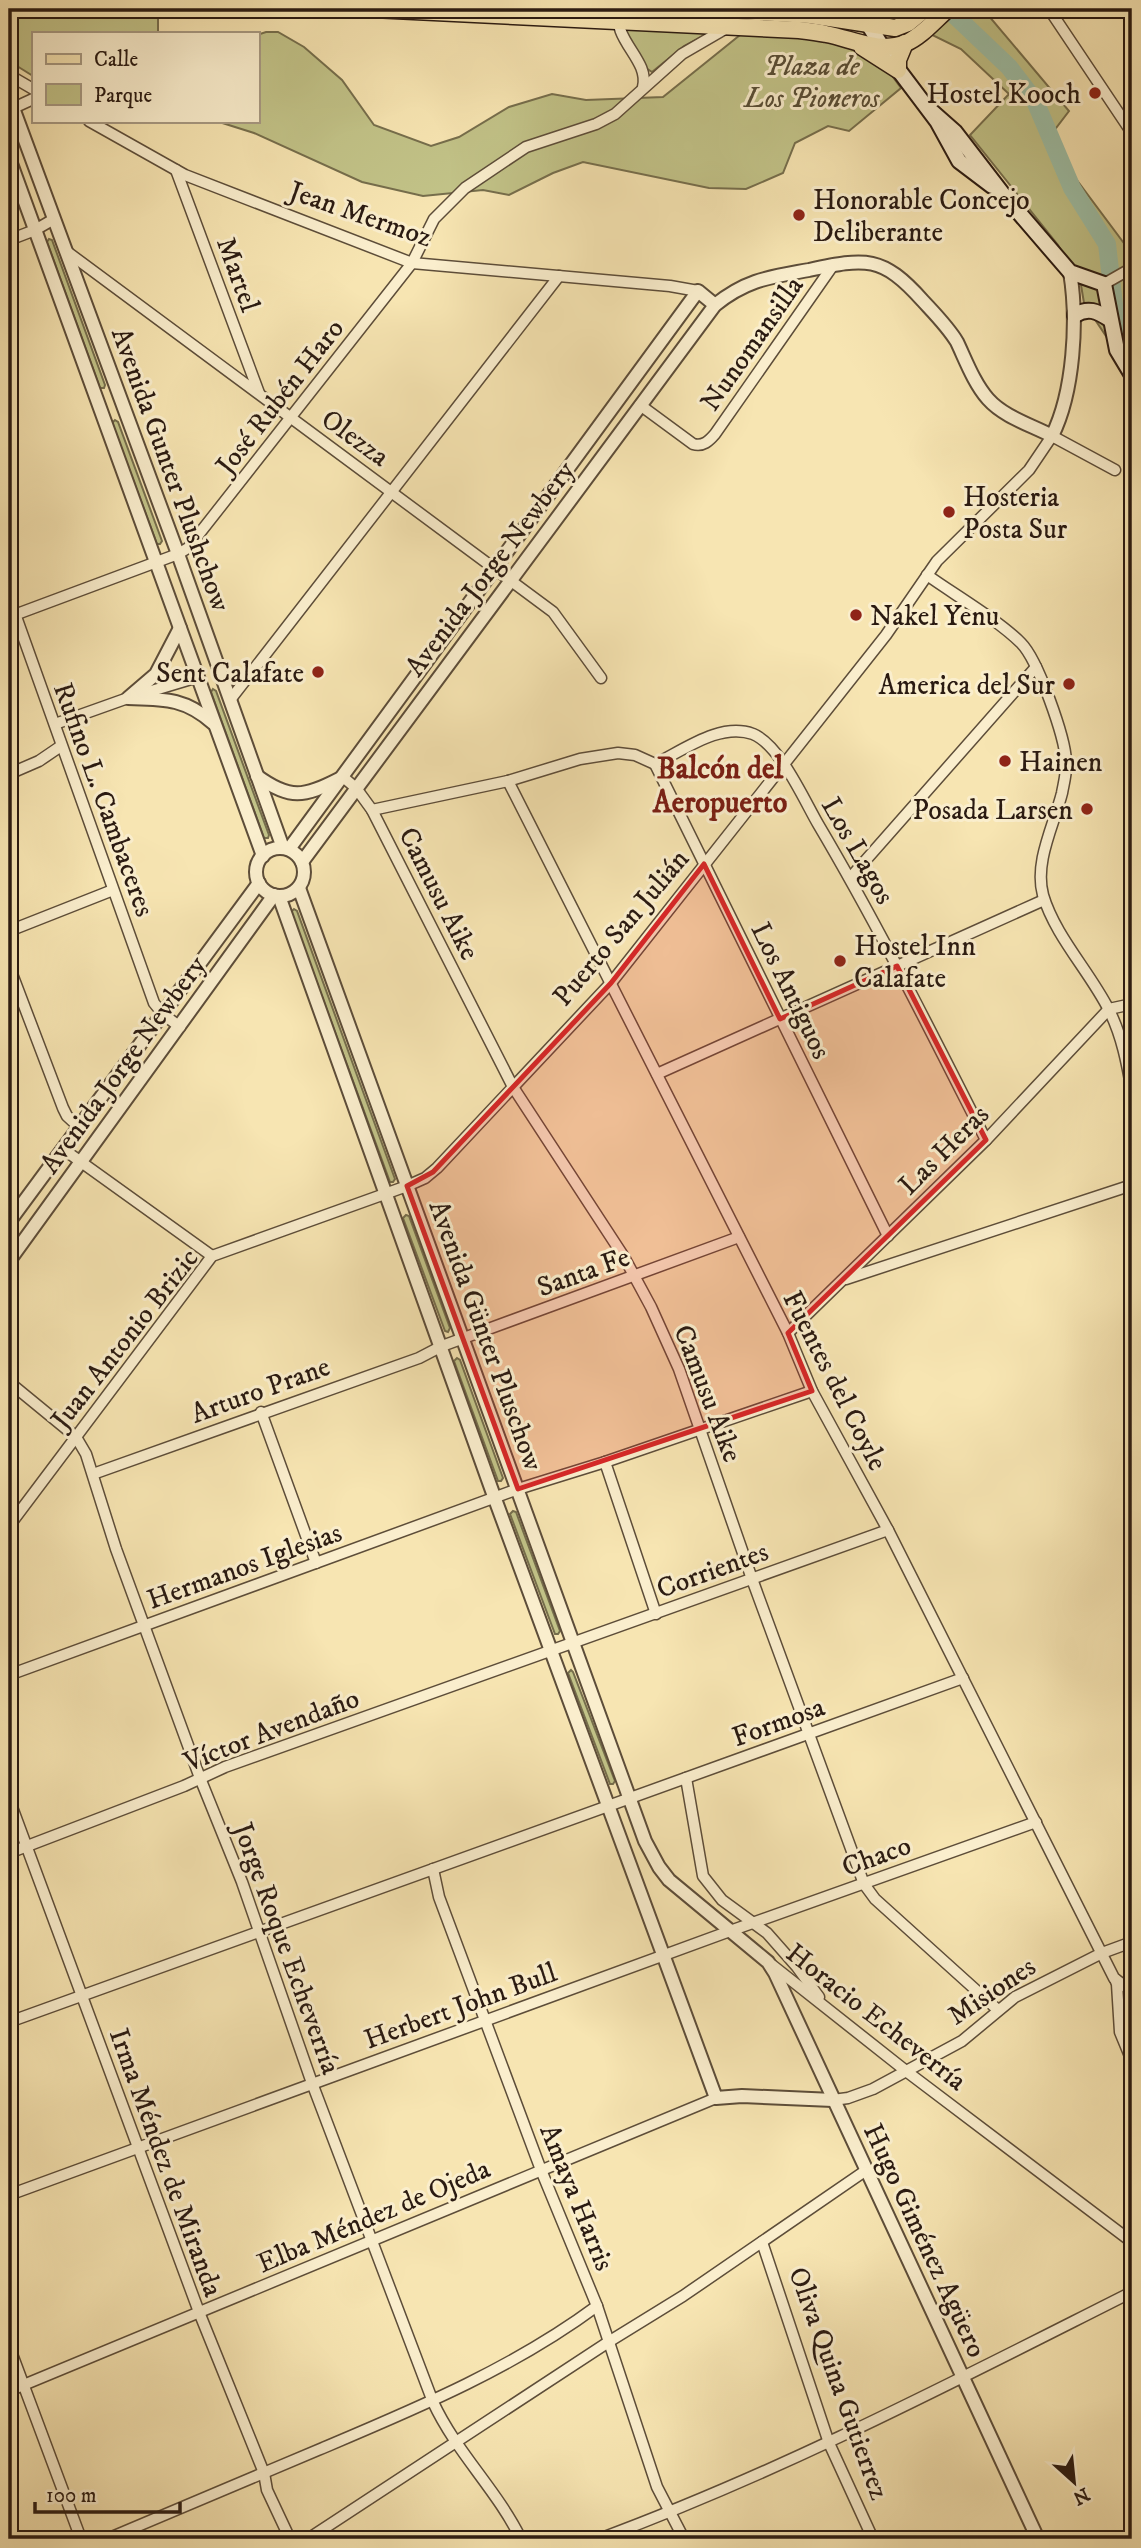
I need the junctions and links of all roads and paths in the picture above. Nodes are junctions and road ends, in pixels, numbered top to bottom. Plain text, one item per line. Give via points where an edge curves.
1 (373, 9) edge
2 (701, 9) edge
3 (925, 9) edge
4 (948, 9) edge
5 (1049, 9) edge
6 (403, 10) edge
7 (619, 15) edge
8 (868, 24) junction
9 (729, 27) junction
10 (910, 34) junction
11 (856, 43) junction
12 (882, 47) junction
13 (898, 69) junction
14 (9, 75) edge
15 (32, 88) edge
16 (643, 88) junction
17 (32, 99) edge
18 (10, 105) edge
19 (91, 122) edge
20 (1132, 133) edge
21 (9, 158) edge
22 (176, 170) junction
23 (54, 219) junction
24 (35, 230) junction
25 (9, 240) edge
26 (66, 251) junction
27 (412, 263) junction
28 (834, 264) junction
29 (1132, 268) edge
30 (1070, 272) junction
31 (559, 276) junction
32 (1107, 283) junction
33 (698, 291) junction
34 (715, 304) junction
35 (1075, 315) junction
36 (1109, 319) junction
37 (1132, 375) edge
38 (259, 394) junction
39 (120, 398) junction
40 (99, 405) junction
41 (640, 405) junction
42 (291, 417) junction
43 (594, 433) junction
44 (1052, 436) junction
45 (611, 445) junction
46 (1115, 470) dead end
47 (392, 492) junction
48 (178, 554) junction
49 (156, 562) junction
50 (495, 568) junction
51 (927, 575) junction
52 (511, 580) junction
53 (9, 597) edge
54 (12, 615) edge
55 (180, 628) junction
56 (208, 635) junction
57 (185, 643) junction
58 (1036, 667) junction
59 (219, 669) junction
60 (198, 677) junction
61 (601, 678) dead end
62 (128, 698) junction
63 (230, 700) junction
64 (55, 724) junction
65 (215, 724) junction
66 (61, 746) junction
67 (655, 764) junction
68 (784, 764) junction
69 (9, 774) edge
70 (257, 776) junction
71 (342, 777) junction
72 (508, 781) junction
73 (356, 788) junction
74 (372, 810) junction
75 (286, 849) junction
76 (262, 856) junction
77 (302, 862) junction
78 (704, 864) junction
79 (850, 878) junction
80 (259, 883) junction
81 (299, 888) junction
82 (113, 890) junction
83 (276, 895) junction
84 (1044, 900) junction
85 (9, 931) edge
86 (897, 966) junction
87 (9, 967) edge
88 (611, 983) junction
89 (1132, 1004) edge
90 (1109, 1009) junction
91 (163, 1014) junction
92 (780, 1018) junction
93 (180, 1027) junction
94 (657, 1074) junction
95 (513, 1087) junction
96 (1132, 1091) edge
97 (79, 1127) junction
98 (986, 1140) junction
99 (63, 1149) junction
100 (82, 1163) junction
101 (1132, 1185) edge
102 (407, 1186) junction
103 (386, 1193) junction
104 (9, 1222) edge
105 (888, 1236) junction
106 (739, 1237) junction
107 (212, 1256) junction
108 (9, 1261) edge
109 (636, 1275) junction
110 (842, 1280) junction
111 (788, 1333) junction
112 (463, 1339) junction
113 (442, 1346) junction
114 (9, 1382) edge
115 (812, 1391) junction
116 (261, 1412) junction
117 (700, 1429) junction
118 (76, 1437) junction
119 (605, 1462) junction
120 (93, 1474) junction
121 (518, 1489) junction
122 (495, 1499) junction
123 (9, 1526) edge
124 (888, 1530) junction
125 (316, 1563) junction
126 (752, 1579) junction
127 (656, 1614) junction
128 (145, 1626) junction
129 (573, 1643) junction
130 (551, 1651) junction
131 (9, 1675) edge
132 (963, 1678) junction
133 (809, 1734) junction
134 (200, 1777) junction
135 (686, 1778) junction
136 (9, 1798) edge
137 (630, 1798) junction
138 (608, 1806) junction
139 (1036, 1822) junction
140 (26, 1847) junction
141 (9, 1853) edge
142 (433, 1869) junction
143 (864, 1884) junction
144 (752, 1923) junction
145 (730, 1931) junction
146 (259, 1932) junction
147 (1132, 1942) edge
148 (1102, 1953) junction
149 (663, 1956) junction
150 (768, 1962) junction
151 (1114, 1978) junction
152 (1132, 1992) edge
153 (81, 1995) junction
154 (826, 2007) junction
155 (998, 2010) junction
156 (486, 2020) junction
157 (9, 2022) edge
158 (1132, 2061) edge
159 (906, 2071) junction
160 (312, 2083) junction
161 (716, 2098) junction
162 (833, 2100) junction
163 (137, 2146) junction
164 (541, 2170) junction
165 (865, 2171) junction
166 (9, 2195) edge
167 (372, 2241) junction
168 (762, 2242) junction
169 (1132, 2242) edge
170 (1132, 2292) edge
171 (597, 2306) junction
172 (199, 2312) junction
173 (610, 2341) junction
174 (9, 2346) edge
175 (963, 2377) junction
176 (23, 2385) junction
177 (9, 2391) edge
178 (433, 2402) junction
179 (455, 2442) junction
180 (829, 2443) junction
181 (264, 2473) junction
182 (671, 2513) junction
183 (81, 2539) edge
184 (107, 2539) edge
185 (290, 2539) edge
186 (308, 2539) edge
187 (521, 2539) edge
188 (599, 2539) edge
189 (684, 2539) edge
190 (873, 2539) edge
191 (1038, 2539) edge

1 - 6 main road
2 - 8 main road via 798,14
3 - 10 main road
4 - 10 main road
5 - 20 street
6 - 7 main road
7 - 9 main road
7 - 16 street via 625,40 643,71
8 - 10 main road
8 - 12 main road
9 - 11 main road via 813,32
9 - 16 street, José Rubén Haro via 691,47
10 - 12 main road
10 - 13 main road
11 - 12 main road
11 - 13 main road
12 - 13 main road
13 - 30 main road
14 - 15 street
16 - 27 street, José Rubén Haro via 606,119 526,147 465,188 434,219
17 - 18 street
18 - 23 street, Avenida Gunter Plushchow
19 - 22 street, Jean Mermoz
21 - 24 street, Avenida Gunter Plushchow
22 - 27 street, Jean Mermoz
22 - 38 street, Martel
23 - 24 street
23 - 26 street, Avenida Gunter Plushchow
24 - 25 street
24 - 40 street, Avenida Gunter Plushchow
26 - 38 street, Olezza
26 - 39 street, Avenida Gunter Plushchow
27 - 31 street, Jean Mermoz
27 - 42 street, José Rubén Haro
28 - 34 street via 753,282
28 - 41 street, Nunomansilla via 715,434 702,445 688,441
28 - 44 street via 873,263 895,273 946,327 986,397 1003,412
29 - 32 street
30 - 32 main road
30 - 35 street, Puerto San Julián
31 - 33 street, Jean Mermoz
31 - 47 street
32 - 36 main road
33 - 34 street, Jean Mermoz
33 - 43 street, Avenida Jorge Newbery
34 - 41 street, Avenida Jorge Newbery
35 - 36 main road via 1097,311
35 - 44 street, Puerto San Julián via 1066,397
36 - 37 main road via 1117,350
38 - 42 street, Olezza
39 - 40 street
39 - 48 street, Avenida Gunter Plushchow
40 - 49 street, Avenida Gunter Plushchow
41 - 45 street, Avenida Jorge Newbery
42 - 47 street, Olezza
42 - 48 street, José Rubén Haro via 195,540
43 - 45 street
43 - 50 street, Avenida Jorge Newbery
44 - 46 street
44 - 51 street, Puerto San Julián via 1030,470 956,540
45 - 52 street, Avenida Jorge Newbery
47 - 50 street, Olezza
47 - 63 street
48 - 49 street
48 - 56 street, Avenida Gunter Plushchow
49 - 54 street
49 - 55 street, Avenida Gunter Plushchow
50 - 52 street, Olezza
50 - 71 street, Avenida Jorge Newbery
51 - 58 street via 1020,642
51 - 68 street, Puerto San Julián via 886,635
52 - 61 street, Olezza via 557,617
52 - 73 street, Avenida Jorge Newbery
53 - 54 street, Rufino L. Cambaceres
54 - 64 street, Rufino L. Cambaceres
55 - 57 street, Avenida Gunter Plushchow
55 - 62 street via 156,674
56 - 57 street via 194,631
56 - 59 street, Avenida Gunter Plushchow
57 - 60 street, Avenida Gunter Plushchow
58 - 79 street
58 - 84 street via 1066,760 1040,872
59 - 60 street via 213,678
59 - 63 street, Avenida Gunter Plushchow
60 - 62 street
60 - 65 street, Avenida Gunter Plushchow
62 - 64 street
62 - 65 street via 174,700
63 - 70 street, Avenida Gunter Plushchow
64 - 66 street, Rufino L. Cambaceres
65 - 76 street, Avenida Gunter Plushchow
66 - 69 street
66 - 82 street, Rufino L. Cambaceres
67 - 68 street, Los Lagos via 719,732 739,731 756,735
67 - 72 street via 618,753 580,758
67 - 78 street, Los Antiguos
68 - 78 street, Puerto San Julián
68 - 79 street, Los Lagos
70 - 71 street via 282,792 309,793
70 - 75 street, Avenida Gunter Plushchow
71 - 73 street, Camusu Aike
71 - 75 street, Avenida Jorge Newbery
72 - 74 street
72 - 88 street, Fuentes del Coyle
73 - 74 street, Camusu Aike
73 - 77 street, Avenida Jorge Newbery
74 - 95 street, Camusu Aike
75 - 76 street via 272,849
75 - 77 street
76 - 80 street via 257,869
77 - 81 street
78 - 88 street, Puerto San Julián
78 - 92 street, Los Antiguos
79 - 86 street, Los Lagos
80 - 83 street
80 - 91 street, Avenida Jorge Newbery
81 - 83 street
81 - 102 street, Avenida Günter Pluschow
82 - 85 street
82 - 91 street, Rufino L. Cambaceres via 154,1003
83 - 93 street, Avenida Jorge Newbery
83 - 103 street, Avenida Günter Pluschow
84 - 86 street
84 - 90 street
86 - 92 street
86 - 98 street, Los Lagos
87 - 97 street via 63,1108
88 - 94 street, Fuentes del Coyle
88 - 95 street, Puerto San Julián
89 - 90 street
90 - 96 street via 1126,1055
90 - 98 street, Las Heras
91 - 93 street
91 - 97 street, Avenida Jorge Newbery
92 - 94 street
92 - 105 street, Los Antiguos
93 - 100 street, Avenida Jorge Newbery
94 - 106 street, Fuentes del Coyle
95 - 102 street, Puerto San Julián via 433,1172
95 - 109 street, Camusu Aike
97 - 99 street, Avenida Jorge Newbery
98 - 105 street, Las Heras
99 - 100 street
99 - 104 street, Avenida Jorge Newbery
100 - 107 street
100 - 108 street, Avenida Jorge Newbery
101 - 110 street
102 - 103 street, Puerto San Julián
102 - 112 street, Avenida Günter Pluschow
103 - 107 street, Juan Antonio Brizic
103 - 113 street, Avenida Günter Pluschow
105 - 110 street, Las Heras
106 - 109 street, Santa Fe
106 - 111 street, Fuentes del Coyle
107 - 118 street, Juan Antonio Brizic
109 - 112 street, Santa Fe
109 - 117 street, Camusu Aike via 679,1369
110 - 111 street, Las Heras
111 - 115 street, Fuentes del Coyle
112 - 113 street, Santa Fe
112 - 121 street, Avenida Günter Pluschow
113 - 116 street, Arturo Prane
113 - 122 street, Avenida Günter Pluschow
114 - 118 street, Jorge Roque Echeverría
115 - 117 street, Hermanos Iglesias
115 - 124 street, Fuentes del Coyle
116 - 120 street, Arturo Prane
116 - 125 street
117 - 119 street, Hermanos Iglesias
117 - 126 street, Camusu Aike
118 - 120 street, Jorge Roque Echeverría
118 - 123 street, Juan Antonio Brizic
119 - 121 street, Hermanos Iglesias
119 - 127 street
120 - 128 street, Jorge Roque Echeverría
121 - 122 street, Hermanos Iglesias
121 - 129 street, Avenida Günter Pluschow
122 - 125 street, Hermanos Iglesias
122 - 130 street, Avenida Günter Pluschow
124 - 126 street, Corrientes
124 - 132 street, Fuentes del Coyle
125 - 128 street, Hermanos Iglesias
126 - 127 street, Corrientes
126 - 133 street, Camusu Aike
127 - 129 street, Corrientes
128 - 131 street, Hermanos Iglesias
128 - 134 street, Jorge Roque Echeverría
129 - 130 street, Corrientes
129 - 137 street, Avenida Günter Pluschow
130 - 134 street, Víctor Avendaño
130 - 138 street, Avenida Günter Pluschow
132 - 133 street, Formosa
132 - 139 street, Fuentes del Coyle
133 - 135 street, Formosa
133 - 143 street, Camusu Aike
134 - 140 street, Víctor Avendaño
134 - 146 street, Jorge Roque Echeverría
135 - 137 street, Formosa
135 - 144 street via 703,1876 722,1900
136 - 140 street, Irma Méndez de Miranda
137 - 138 street, Formosa
137 - 145 street, Horacio Echeverría via 659,1867
138 - 142 street, Formosa
138 - 149 street
139 - 143 street, Chaco
139 - 148 street, Fuentes del Coyle
140 - 141 street, Víctor Avendaño
140 - 153 street, Irma Méndez de Miranda
142 - 146 street, Formosa
142 - 156 street, Amaya Harris via 439,1897
143 - 144 street, Chaco
143 - 155 street, Camusu Aike
144 - 145 street, Chaco
144 - 154 street via 779,1945
145 - 149 street, Herbert John Bull
145 - 150 street, Horacio Echeverría
146 - 153 street, Formosa
146 - 160 street, Jorge Roque Echeverría
147 - 148 street, Misiones
148 - 151 street, Fuentes del Coyle
148 - 155 street, Misiones
149 - 156 street, Herbert John Bull
149 - 161 street
150 - 154 street, Horacio Echeverría
150 - 162 street, Hugo Giménez Agüero
151 - 152 street, Fuentes del Coyle
151 - 158 street via 1121,2032
153 - 157 street, Formosa
153 - 163 street, Irma Méndez de Miranda
154 - 159 street, Horacio Echeverría
155 - 159 street, Misiones via 962,2040
156 - 160 street, Herbert John Bull
156 - 164 street, Amaya Harris
159 - 162 street, Misiones via 873,2089
159 - 169 street, Horacio Echeverría
160 - 163 street, Herbert John Bull
160 - 167 street, Jorge Roque Echeverría
161 - 162 street, Misiones
161 - 164 street, Elba Méndez de Ojeda
162 - 165 street, Hugo Giménez Agüero
163 - 166 street, Herbert John Bull
163 - 172 street, Irma Méndez de Miranda
164 - 167 street, Elba Méndez de Ojeda
164 - 171 street, Amaya Harris
165 - 168 street
165 - 175 street, Hugo Giménez Agüero
167 - 172 street, Elba Méndez de Ojeda
167 - 178 street, Jorge Roque Echeverría
168 - 173 street
168 - 180 street, Oliva Quina Gutierrez
170 - 175 street
171 - 173 street, Amaya Harris
171 - 178 street via 519,2357
172 - 176 street, Elba Méndez de Ojeda
172 - 181 street, Irma Méndez de Miranda
173 - 179 street
173 - 182 street, Amaya Harris via 657,2487
174 - 176 street
175 - 180 street
175 - 191 street, Hugo Giménez Agüero
176 - 177 street, Elba Méndez de Ojeda
176 - 183 street
178 - 179 street, Jorge Roque Echeverría
178 - 181 street
179 - 186 street
179 - 187 street, Jorge Roque Echeverría
180 - 182 street
180 - 190 street, Oliva Quina Gutierrez
181 - 184 street
181 - 185 street, Irma Méndez de Miranda
182 - 188 street
182 - 189 street, Amaya Harris

